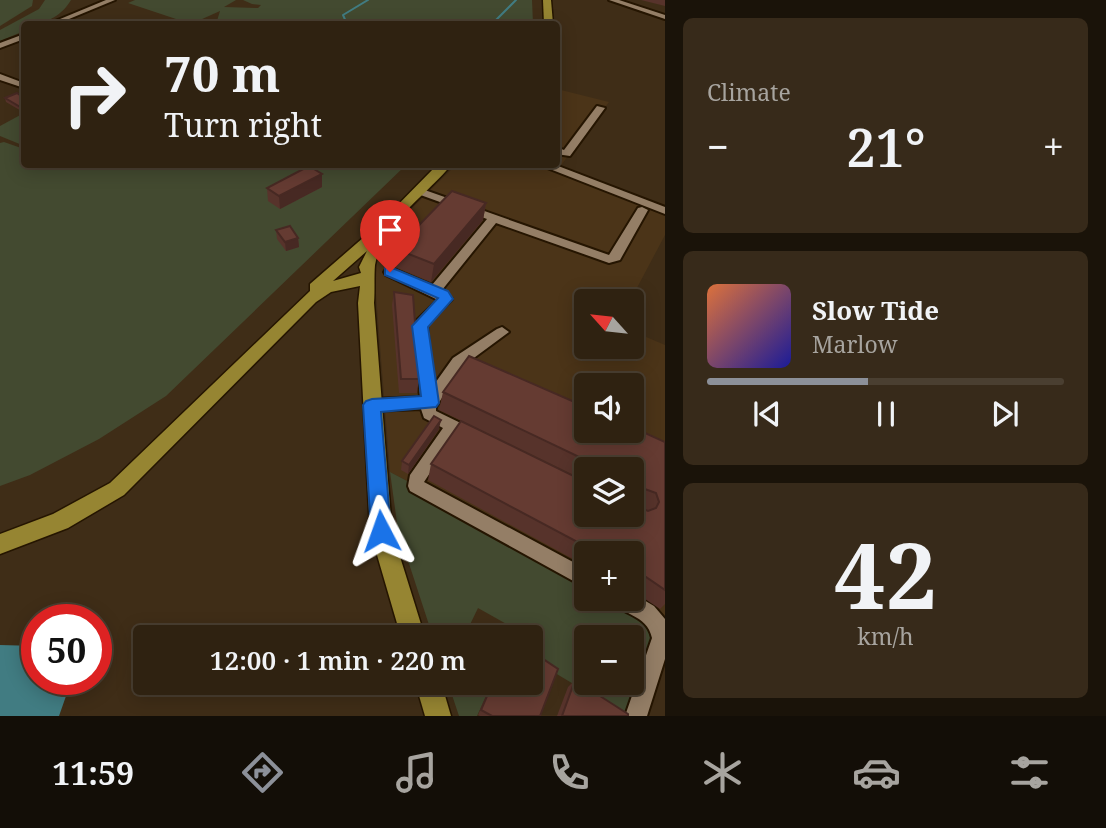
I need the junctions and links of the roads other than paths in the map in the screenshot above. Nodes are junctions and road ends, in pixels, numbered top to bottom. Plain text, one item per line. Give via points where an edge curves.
1 (112, 0) edge
2 (547, 0) edge
3 (611, 0) edge
4 (634, 0) edge
5 (665, 9) edge
6 (665, 17) edge
7 (60, 21) edge
8 (549, 21) edge
9 (21, 37) edge
10 (0, 46) edge
11 (0, 77) edge
12 (21, 85) edge
13 (600, 108) dead end
14 (560, 152) edge
15 (442, 168) edge
16 (552, 168) edge
17 (419, 191) junction
18 (642, 209) dead end
19 (665, 211) edge
20 (494, 218) junction
21 (384, 227) junction
22 (390, 272) dead end
23 (351, 274) junction
24 (434, 291) junction
25 (367, 312) junction
26 (502, 332) dead end
27 (270, 338) junction
28 (430, 403) junction
29 (372, 405) junction
30 (453, 426) junction
31 (489, 444) edge
32 (0, 544) edge
33 (574, 572) edge
34 (644, 611) edge
35 (409, 625) edge
36 (432, 695) edge
37 (438, 716) edge
38 (636, 716) edge

1 - 7 street
2 - 8 main road
3 - 6 street
4 - 5 street
9 - 10 street
11 - 12 street
13 - 14 street via 566,154
15 - 17 main road
16 - 19 street
17 - 20 street
17 - 21 main road
18 - 20 street via 616,257 609,259
20 - 24 street
21 - 23 main road
21 - 23 main road
22 - 24 street
23 - 25 main road
23 - 27 main road via 293,314
24 - 28 street via 446,299 420,329
25 - 27 main road via 347,293 334,292 321,296
25 - 29 main road
26 - 28 street via 464,364
27 - 32 main road via 117,489 74,517
28 - 29 street
28 - 30 street via 429,414
29 - 35 main road via 381,531
30 - 31 street
30 - 33 street via 416,486
34 - 38 street via 662,638
36 - 37 main road

